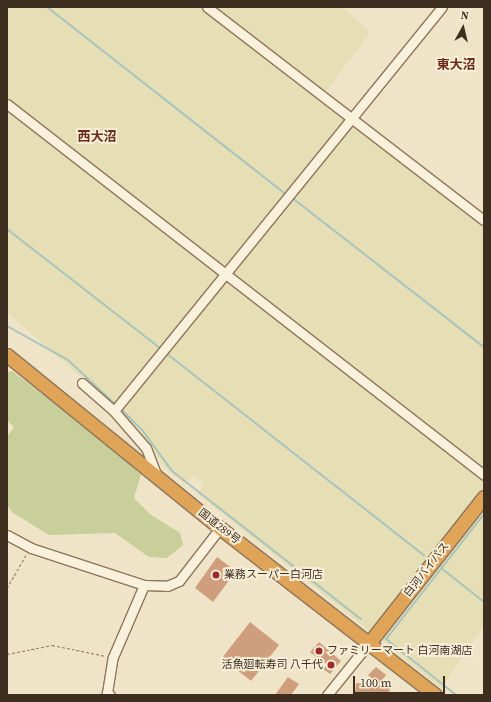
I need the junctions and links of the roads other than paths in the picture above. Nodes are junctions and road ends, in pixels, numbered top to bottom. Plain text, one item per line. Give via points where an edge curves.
1 (207, 7) edge
2 (442, 7) edge
3 (7, 104) edge
4 (352, 115) junction
5 (484, 220) edge
6 (223, 274) junction
7 (7, 355) edge
8 (82, 383) dead end
9 (114, 411) junction
10 (484, 475) edge
11 (158, 479) junction
12 (484, 497) edge
13 (220, 528) junction
14 (7, 535) edge
15 (144, 585) junction
16 (369, 643) junction
17 (110, 695) edge
18 (327, 695) edge
19 (435, 695) edge

1 - 4 street
2 - 4 street
3 - 6 street
4 - 5 street
4 - 6 street
6 - 9 street
6 - 10 street
7 - 11 highway, 国道289号
8 - 9 street
9 - 11 street via 146,448
11 - 13 highway, 国道289号
12 - 16 highway, 白河バイパス
13 - 15 street via 179,581 167,586
13 - 16 highway, 国道289号
14 - 15 street via 31,548
15 - 17 street via 113,657 107,693
16 - 18 street
16 - 19 highway, 国道289号

